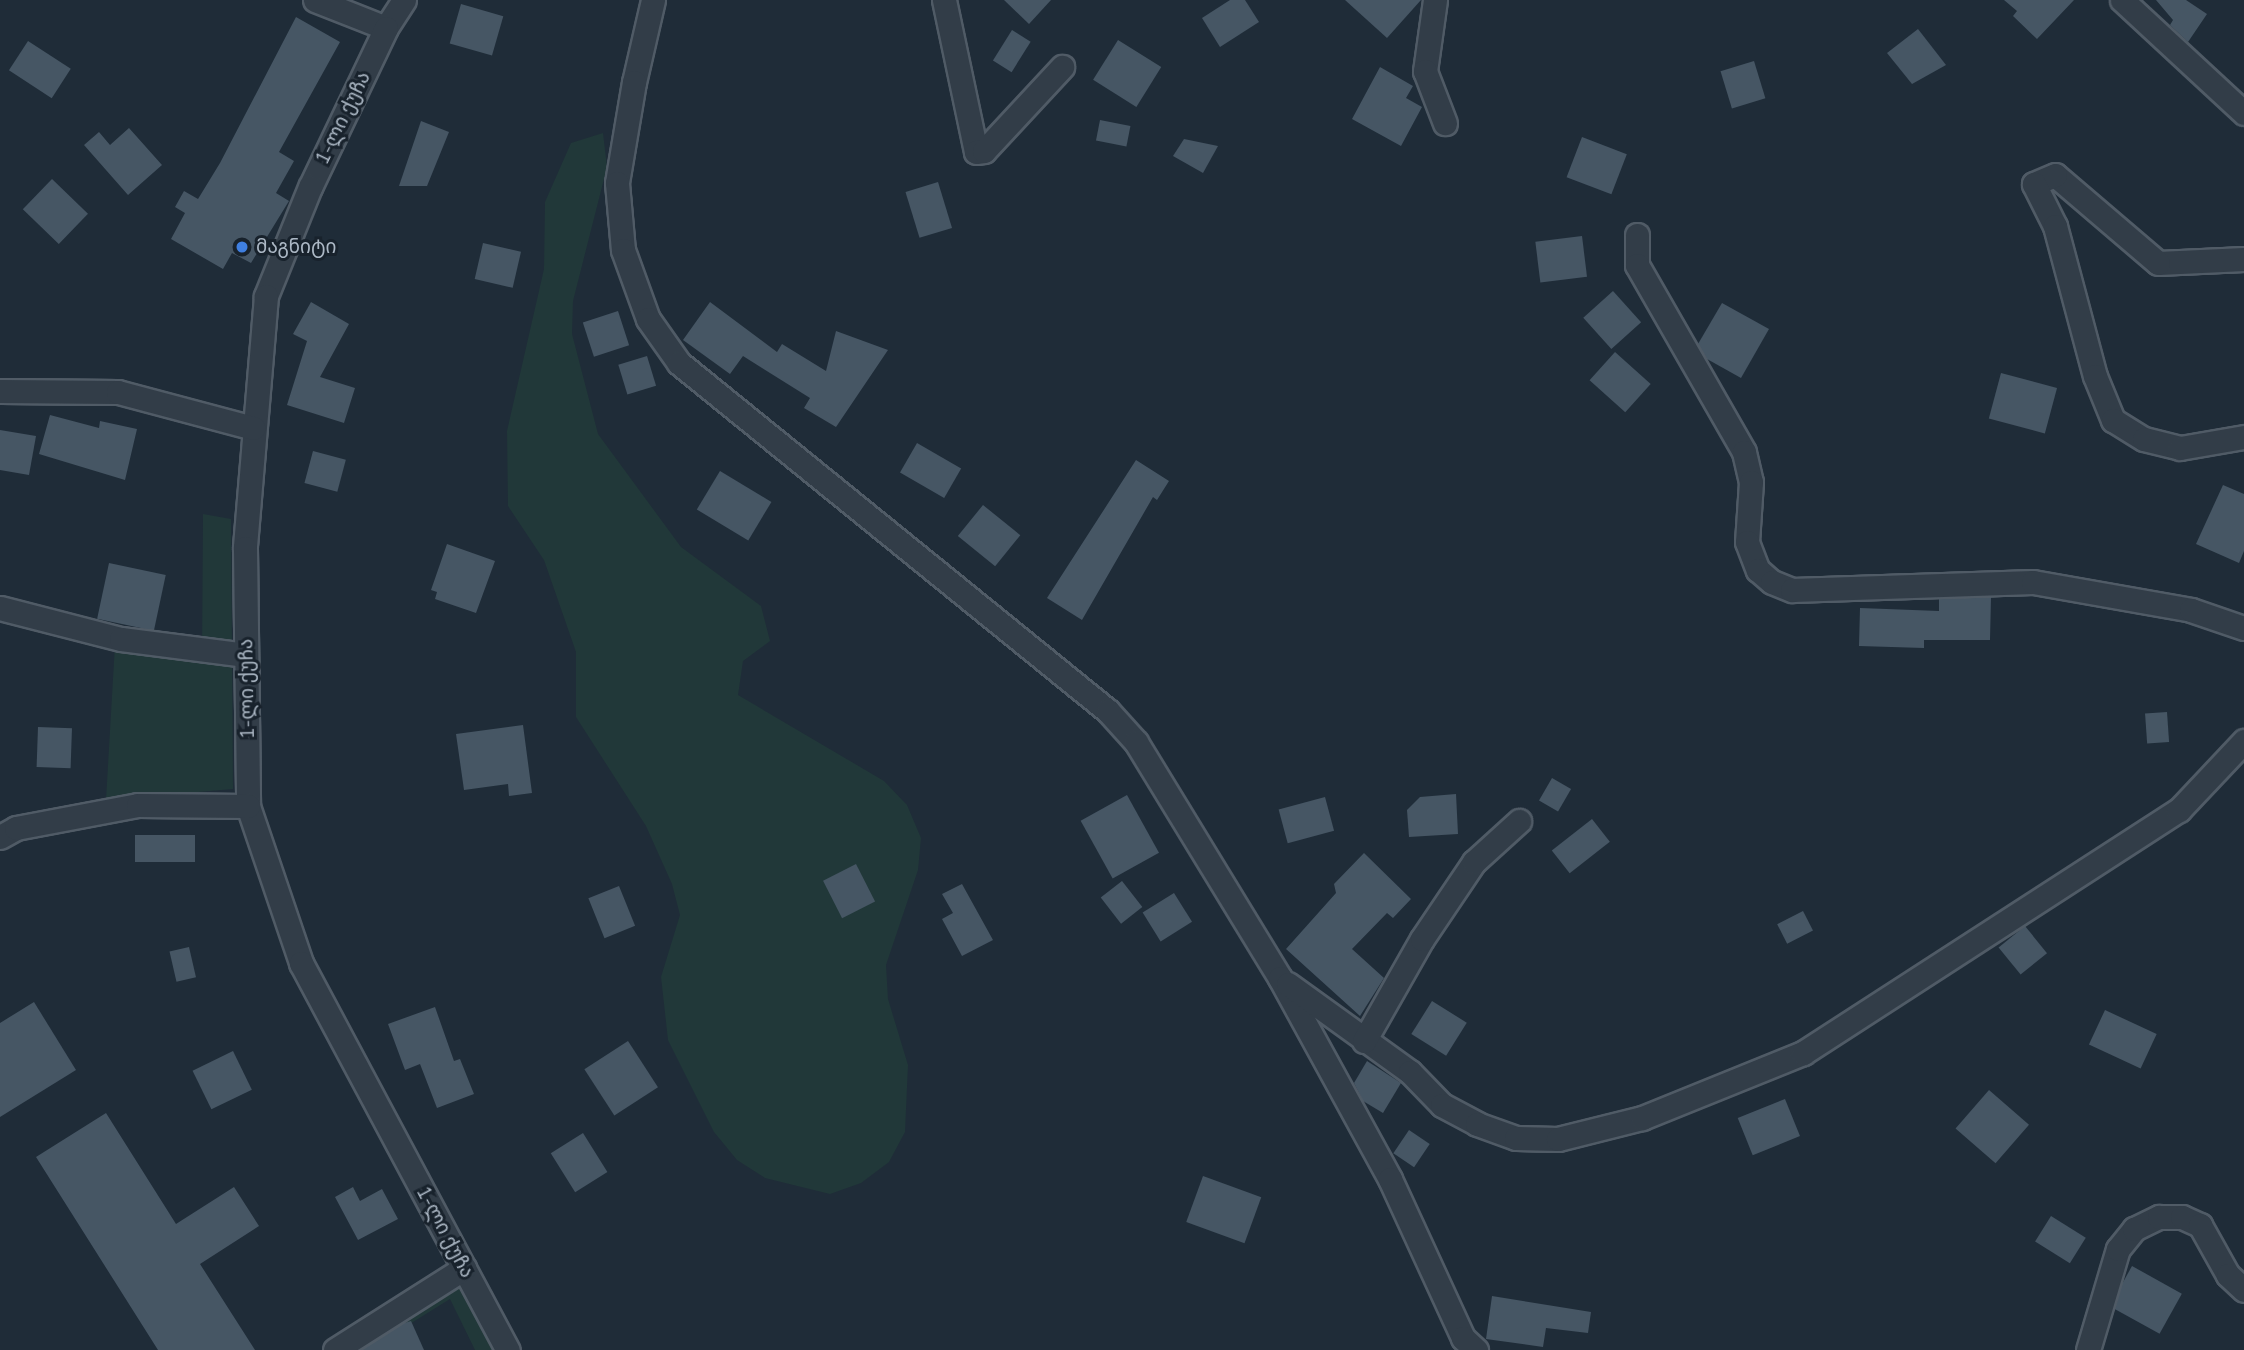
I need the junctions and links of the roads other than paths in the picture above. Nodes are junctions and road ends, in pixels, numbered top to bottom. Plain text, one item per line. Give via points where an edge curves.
1 (316, 0) edge
2 (404, 0) edge
3 (653, 0) edge
4 (944, 0) edge
5 (1435, 0) edge
6 (2122, 0) edge
7 (386, 28) junction
8 (1062, 67) dead end
9 (2244, 113) edge
10 (1445, 123) dead end
11 (1637, 235) dead end
12 (2244, 259) edge
13 (0, 391) edge
14 (253, 428) junction
15 (2244, 437) edge
16 (0, 608) edge
17 (2244, 628) edge
18 (246, 655) junction
19 (2244, 741) edge
20 (248, 806) junction
21 (1519, 821) dead end
22 (0, 837) edge
23 (1280, 978) junction
24 (1364, 1041) junction
25 (464, 1269) junction
26 (2244, 1290) edge
27 (335, 1350) edge
28 (508, 1350) edge
29 (1476, 1350) edge
30 (2088, 1350) edge

1 - 7 street
2 - 7 street, 1-ლი ქუჩა
3 - 23 street via 617,183 623,250 649,318 680,363 1108,711 1136,743
4 - 8 street via 976,152 984,151
5 - 10 street via 1425,71
6 - 9 street
7 - 14 street, 1-ლი ქუჩა via 310,187 266,296
11 - 17 street via 1637,265 1744,452 1752,492 1747,542 1758,570 1772,582 1792,590 2033,582 2191,610
12 - 15 street via 2158,263 2055,175 2034,184 2055,226 2095,376 2113,420 2144,439 2180,448
13 - 14 street via 118,392
14 - 18 street, 1-ლი ქუჩა via 245,548
16 - 18 street via 121,639
18 - 20 street, 1-ლი ქუჩა
19 - 24 street via 2179,810 1815,1046 1642,1118 1558,1139 1516,1138 1442,1105 1410,1072
20 - 22 street via 138,805 16,828
20 - 25 street, 1-ლი ქუჩა via 302,963
21 - 24 street via 1474,862 1422,939
23 - 24 street
23 - 29 street via 1390,1179 1462,1338
25 - 27 street
25 - 28 street, 1-ლი ქუჩა
26 - 30 street via 2228,1275 2200,1225 2182,1217 2159,1217 2134,1228 2118,1249

